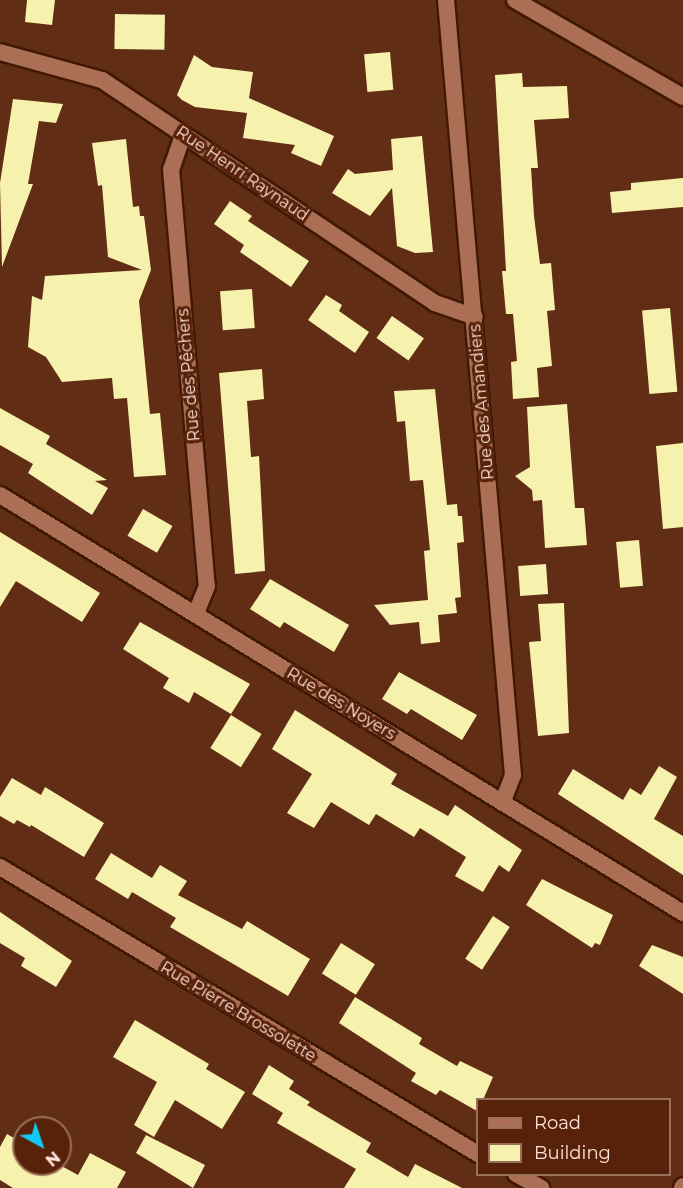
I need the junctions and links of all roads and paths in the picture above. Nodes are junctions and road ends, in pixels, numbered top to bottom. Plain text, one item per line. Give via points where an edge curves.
1 (446, 0) edge
2 (515, 0) edge
3 (0, 52) edge
4 (683, 97) edge
5 (183, 135) junction
6 (475, 316) junction
7 (0, 495) edge
8 (195, 615) junction
9 (502, 802) junction
10 (0, 867) edge
11 (683, 913) edge
12 (476, 1153) edge
13 (520, 1176) edge
14 (541, 1188) edge

1 - 6 street, Rue des Amandiers
2 - 4 street
3 - 5 street, Rue Henri Raynaud via 102,80
5 - 6 street, Rue Henri Raynaud via 435,303
5 - 8 street, Rue des Pêchers via 171,169 207,586
6 - 9 street, Rue des Amandiers via 513,775
7 - 8 street, Rue des Noyers
8 - 9 street, Rue des Noyers
9 - 11 street, Rue des Noyers
10 - 12 street, Rue Pierre Brossolette
13 - 14 street

